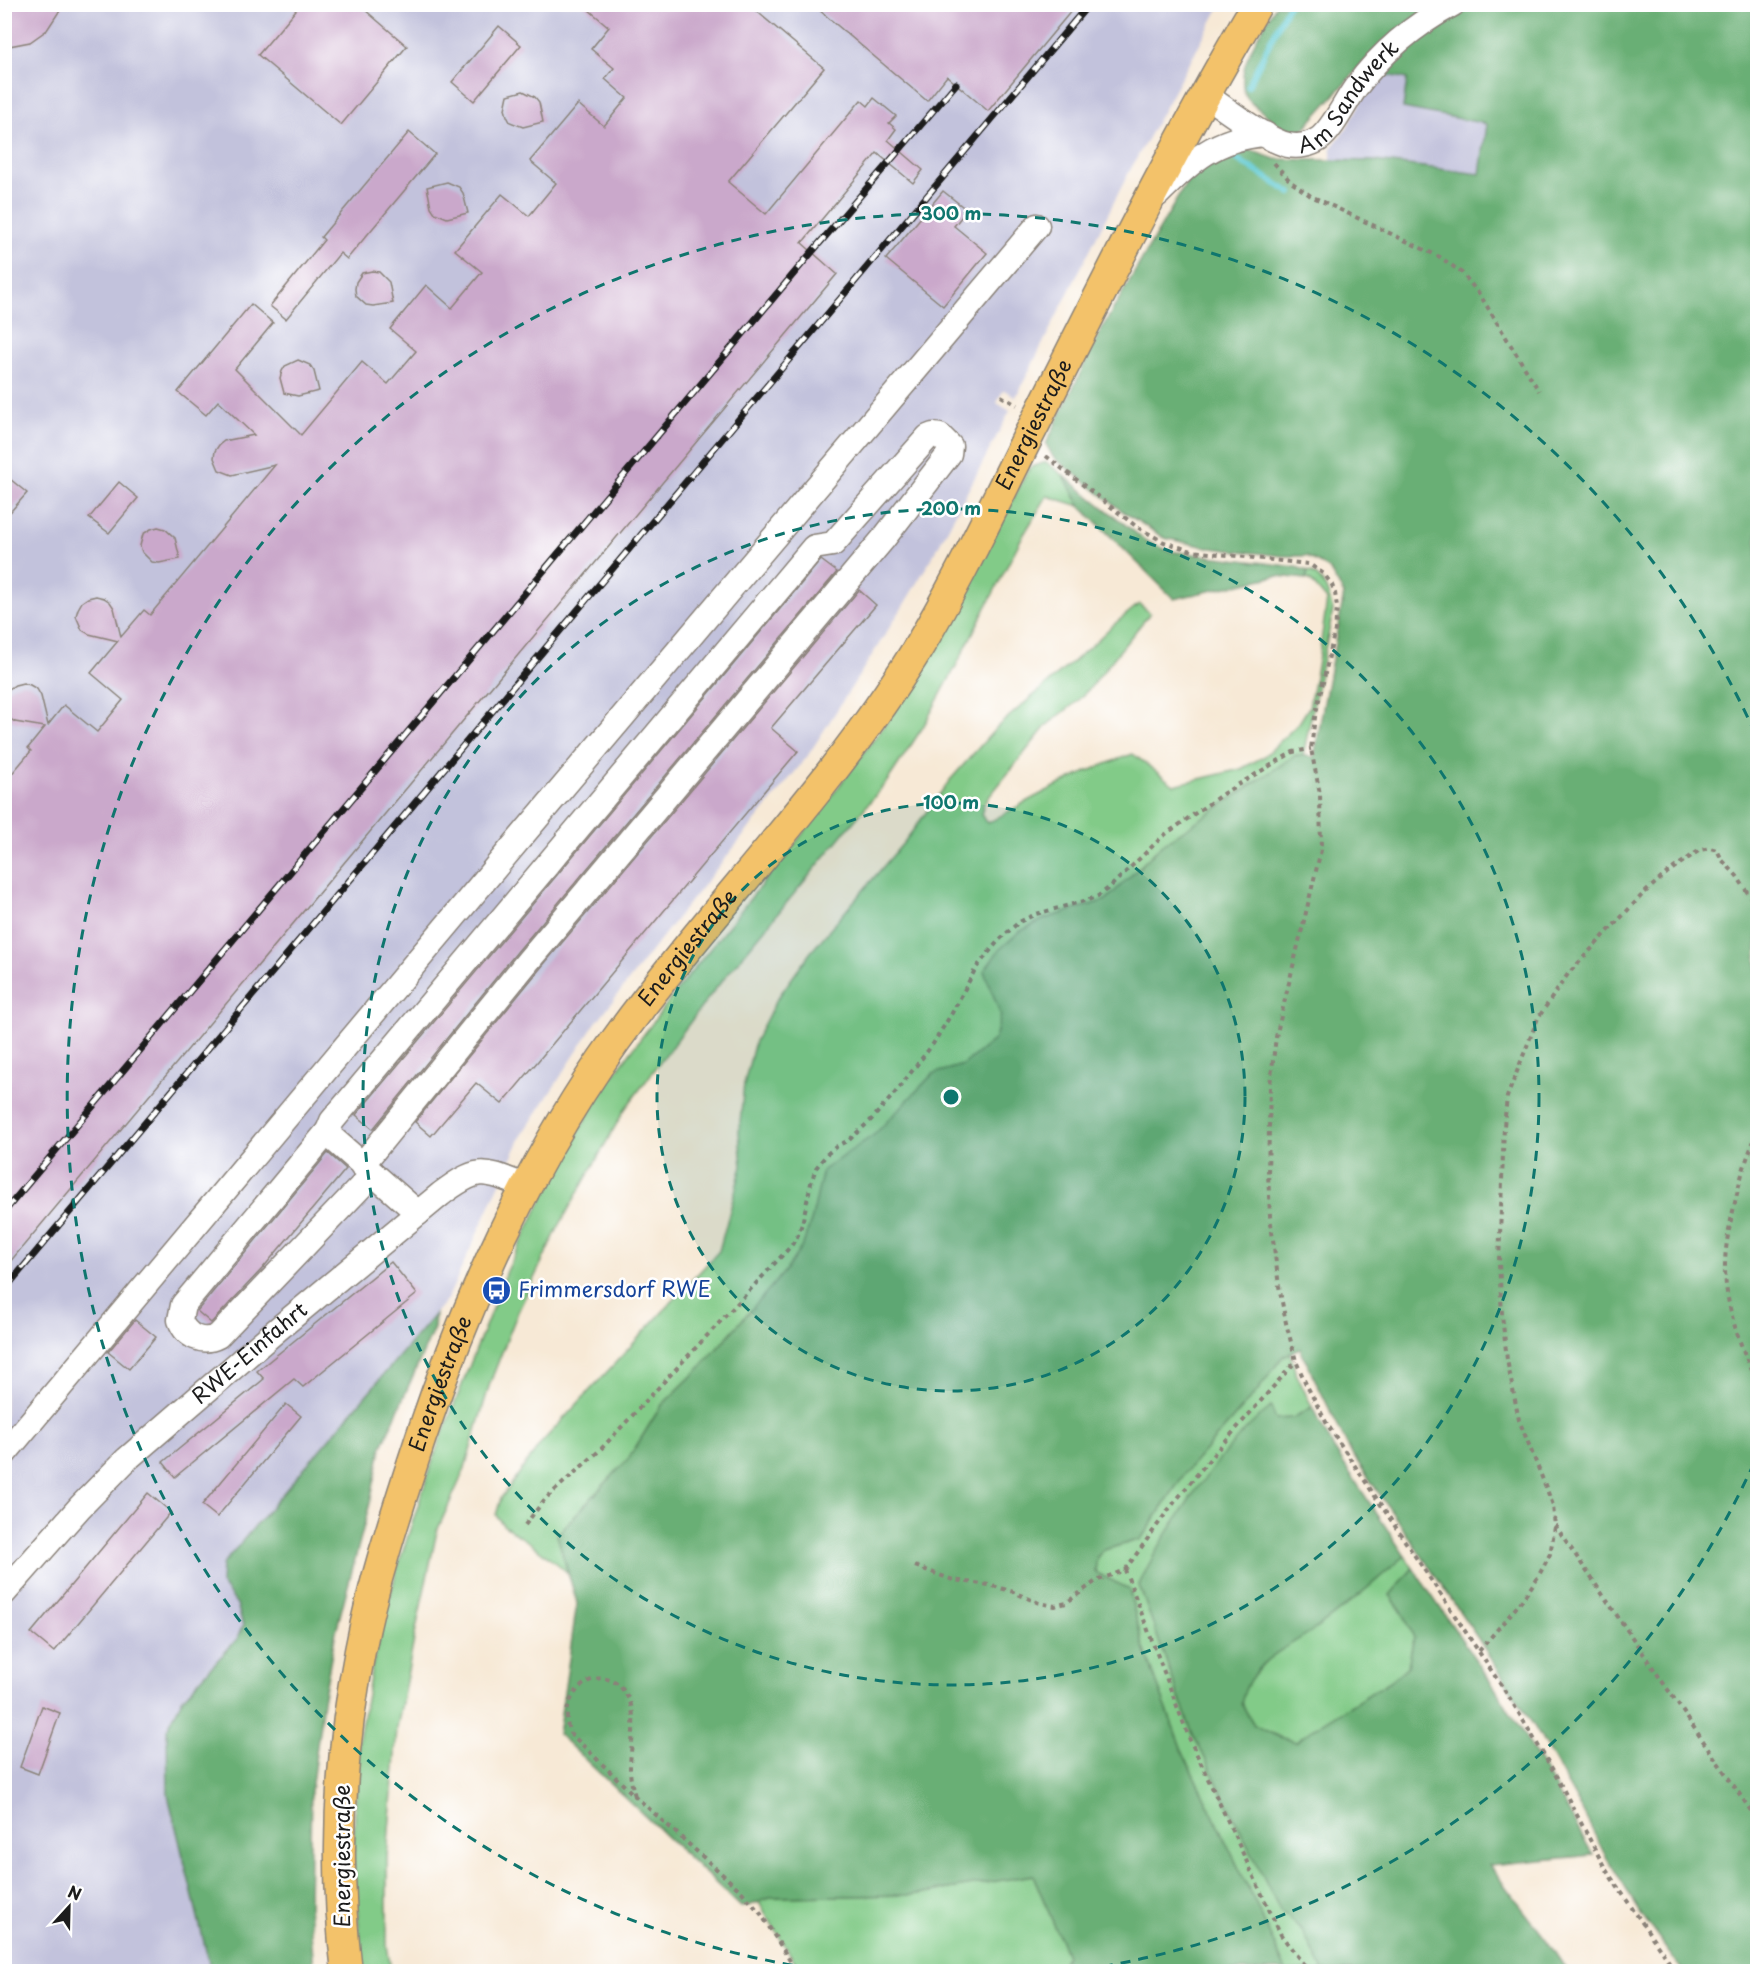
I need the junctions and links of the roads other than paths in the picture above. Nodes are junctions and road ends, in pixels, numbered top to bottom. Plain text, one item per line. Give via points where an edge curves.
1 (1257, 4) edge
2 (1453, 4) edge
3 (1205, 95) junction
4 (1265, 134) junction
5 (1145, 207) junction
6 (1037, 226) dead end
7 (328, 1131) junction
8 (367, 1169) junction
9 (527, 1187) junction
10 (418, 1213) junction
11 (4, 1454) edge
12 (4, 1593) edge
13 (347, 1971) edge

1 - 3 main road, Energiestraße
2 - 4 lane, Am Sandwerk via 1416,28 1375,65 1318,139 1289,145
3 - 4 lane, Am Sandwerk
3 - 5 main road, Energiestraße
4 - 5 lane via 1232,140 1206,152
5 - 9 main road, Energiestraße via 942,605 897,680 826,779 620,1034 565,1118
6 - 11 lane
7 - 8 lane
7 - 8 lane via 183,1305 180,1320 186,1331 199,1340 218,1336
7 - 8 lane via 339,1112 814,547 833,544 928,437 938,435 949,444 948,456 884,538 528,961
8 - 10 lane
9 - 10 lane, RWE-Einfahrt via 489,1173 473,1174
9 - 13 main road, Energiestraße via 469,1309 440,1382 394,1520 361,1643 341,1796 340,1883
10 - 12 lane, RWE-Einfahrt via 128,1459

